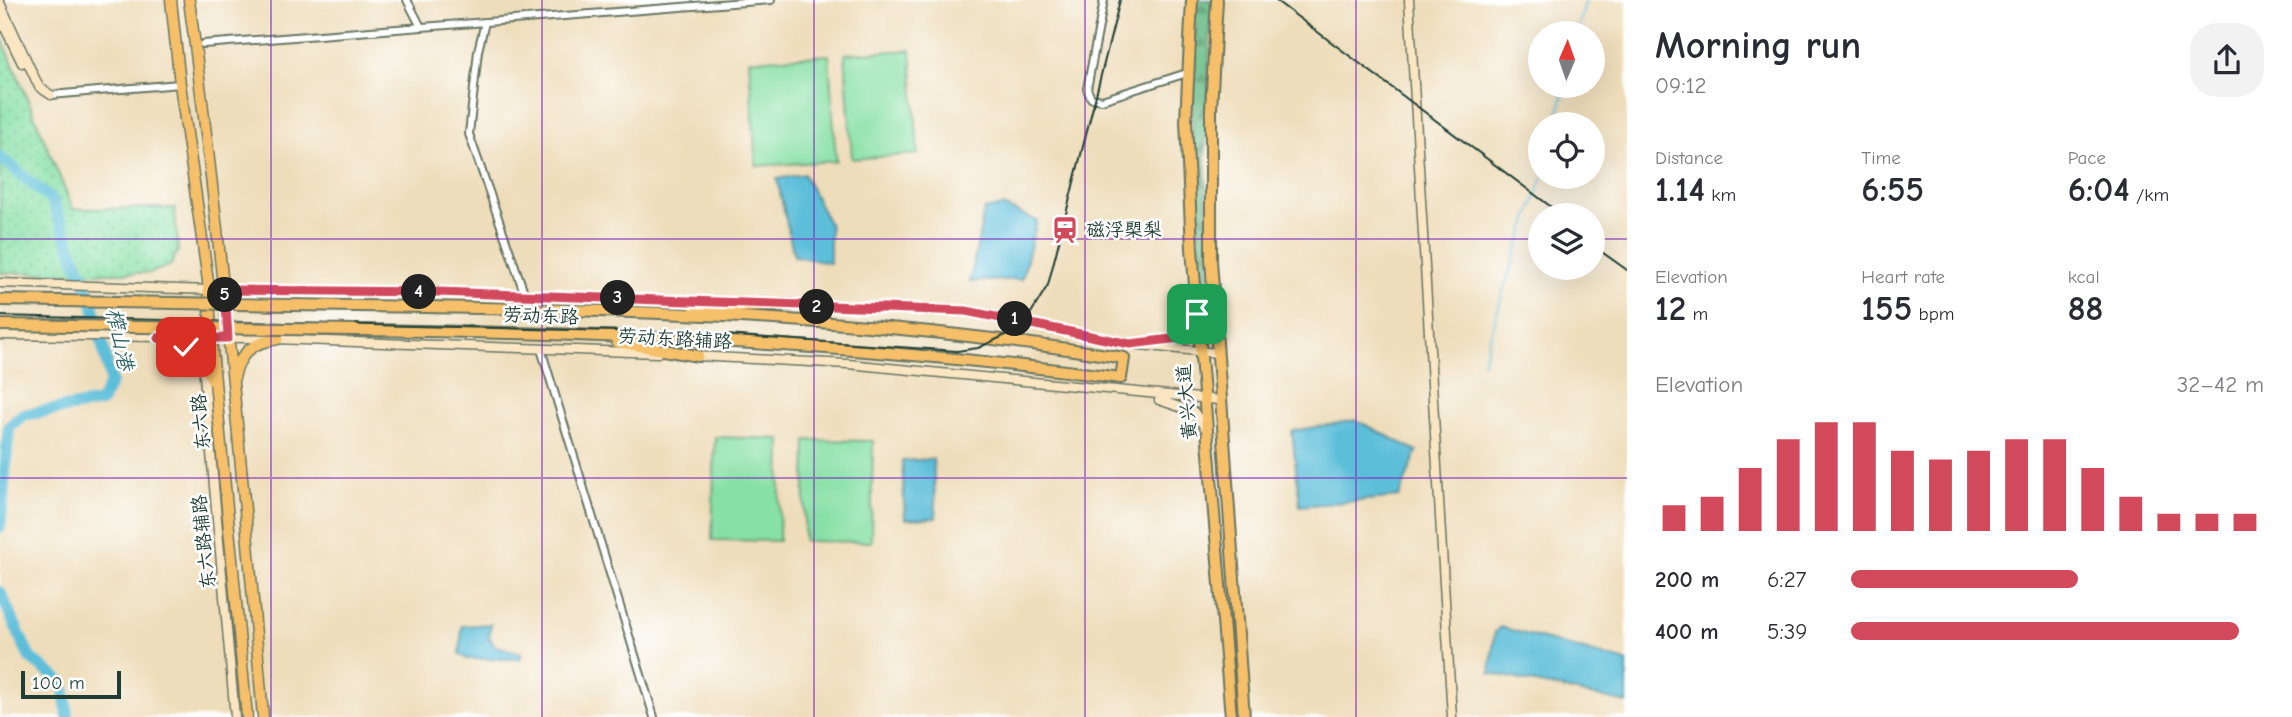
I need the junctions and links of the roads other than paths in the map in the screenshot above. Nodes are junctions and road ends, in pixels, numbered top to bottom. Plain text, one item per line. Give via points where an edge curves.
1 (171, 0) edge
2 (189, 0) edge
3 (407, 0) edge
4 (771, 0) edge
5 (1104, 0) edge
6 (1192, 0) edge
7 (1217, 0) edge
8 (1409, 0) edge
9 (0, 3) edge
10 (0, 18) edge
11 (485, 22) junction
12 (421, 27) junction
13 (203, 44) dead end
14 (1186, 73) junction
15 (180, 84) junction
16 (51, 95) junction
17 (0, 283) edge
18 (209, 289) junction
19 (225, 290) junction
20 (525, 295) junction
21 (0, 300) edge
22 (790, 305) junction
23 (587, 312) junction
24 (1197, 314) junction
25 (0, 325) edge
26 (520, 332) junction
27 (0, 335) edge
28 (158, 338) junction
29 (211, 338) junction
30 (228, 338) junction
31 (278, 339) junction
32 (1130, 344) junction
33 (541, 349) junction
34 (1200, 351) junction
35 (1217, 353) junction
36 (698, 356) junction
37 (203, 365) junction
38 (232, 389) junction
39 (216, 390) junction
40 (1101, 390) junction
41 (1205, 399) junction
42 (1220, 400) junction
43 (1208, 436) junction
44 (235, 717) edge
45 (247, 717) edge
46 (263, 717) edge
47 (654, 717) edge
48 (1231, 717) edge
49 (1244, 717) edge
50 (1452, 717) edge

1 - 15 main road, 东六路
2 - 19 main road, 东六路
3 - 12 street
4 - 11 street
5 - 14 street via 1087,89 1091,98 1102,100
6 - 14 highway, 黄兴大道
7 - 35 highway, 黄兴大道 via 1210,168
8 - 50 main road
9 - 16 main road via 39,87
10 - 16 main road via 36,92
11 - 12 street
11 - 20 street via 469,134
12 - 13 street
14 - 24 highway, 黄兴大道
15 - 16 street
15 - 18 main road, 东六路
17 - 18 main road
18 - 19 main road
18 - 29 main road, 东六路
19 - 20 main road
19 - 30 main road, 东六路
20 - 22 main road
21 - 23 highway, 劳动东路, bridge
22 - 23 highway
22 - 32 main road via 966,311
23 - 26 highway, 劳动东路 via 856,324 1019,340 1124,358 1121,378 796,345
24 - 32 main road via 1192,328 1180,338
24 - 34 highway, 黄兴大道
25 - 26 highway, 劳动东路, bridge
26 - 36 highway
27 - 28 main road, 劳动东路辅路
28 - 29 main road, 劳动东路辅路
28 - 37 main road via 186,347
29 - 30 main road, 劳动东路辅路
29 - 39 main road, 东六路
30 - 31 main road, 劳动东路辅路
30 - 38 main road, 东六路
31 - 33 main road, 劳动东路辅路
31 - 38 main road via 246,351
32 - 34 main road
33 - 36 main road, 劳动东路辅路
33 - 47 street
34 - 35 main road
34 - 41 highway, 黄兴大道
35 - 42 highway, 黄兴大道
36 - 40 main road, 劳动东路辅路 via 848,364
37 - 39 main road
37 - 44 main road, 东六路辅路
38 - 46 main road, 东六路 via 249,527
39 - 45 main road, 东六路
40 - 41 main road, 劳动东路辅路
40 - 43 main road via 1186,408 1200,418
41 - 42 main road, 劳动东路辅路
41 - 43 highway, 黄兴大道
42 - 49 highway, 黄兴大道
43 - 48 highway, 黄兴大道

